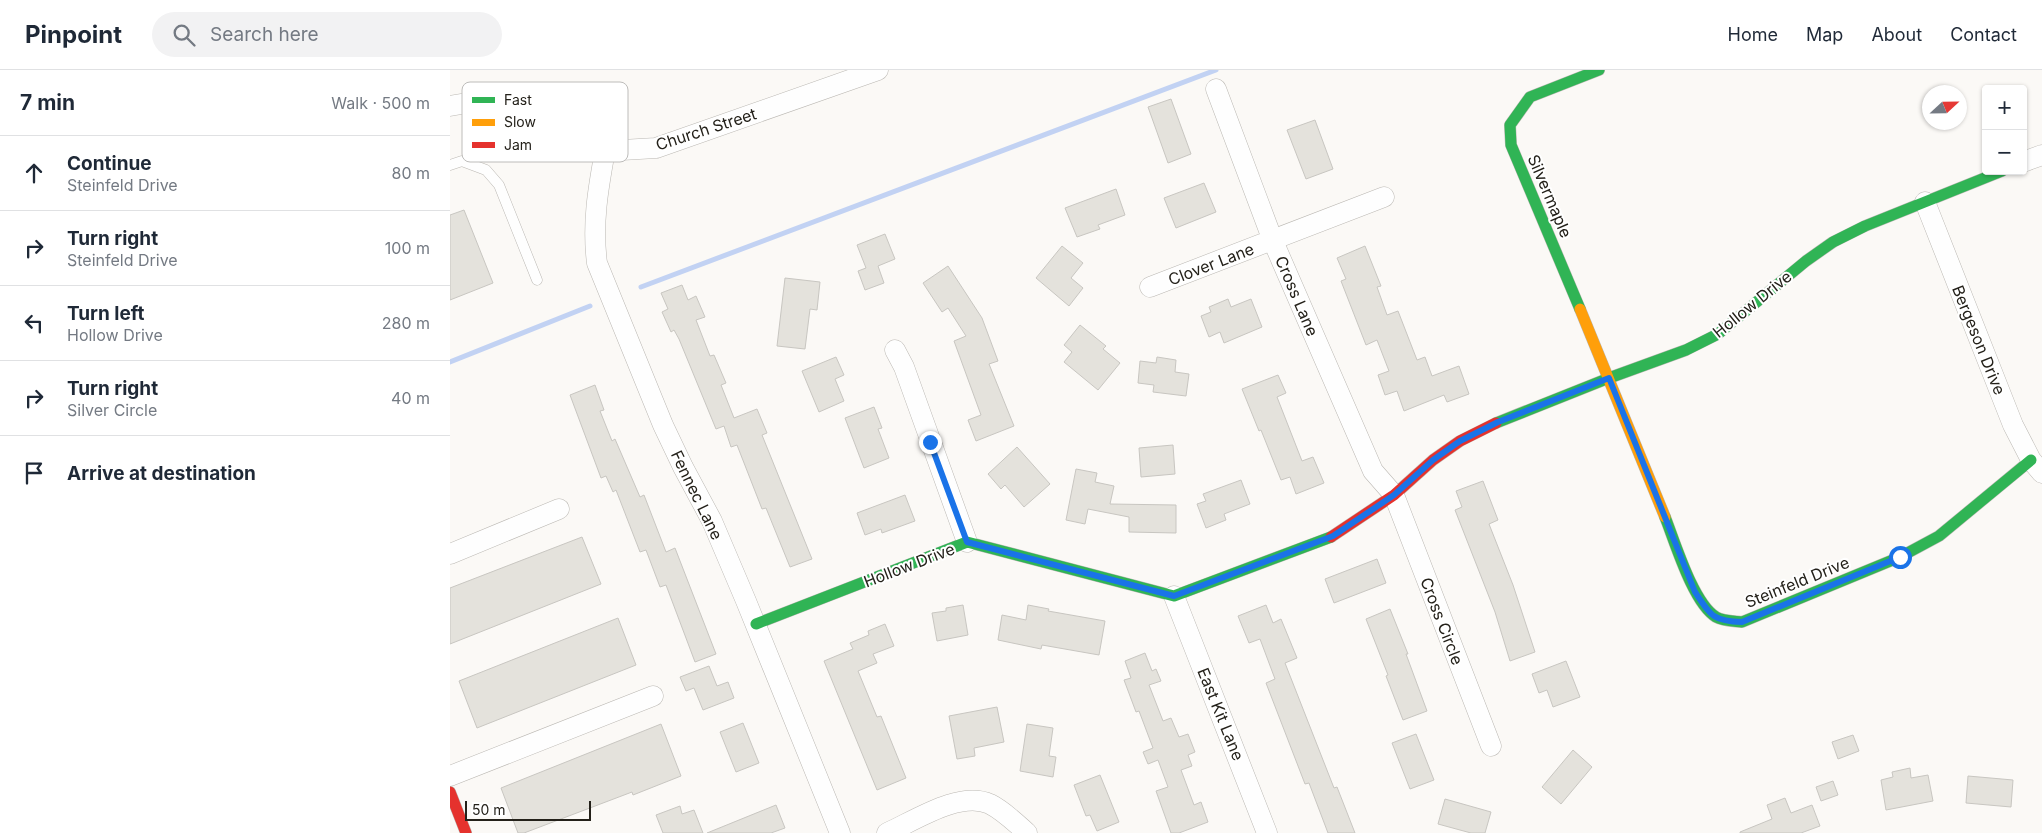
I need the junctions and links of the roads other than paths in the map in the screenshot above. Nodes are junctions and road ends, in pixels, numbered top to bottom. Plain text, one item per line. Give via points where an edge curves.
1 (878, 70) edge
2 (1599, 70) edge
3 (827, 79) edge
4 (1216, 89) dead end
5 (628, 149) edge
6 (2042, 155) edge
7 (462, 161) edge
8 (2027, 161) edge
9 (465, 162) edge
10 (603, 162) edge
11 (450, 165) edge
12 (1992, 175) edge
13 (1384, 197) dead end
14 (1925, 202) junction
15 (1273, 241) junction
16 (537, 280) dead end
17 (1150, 287) dead end
18 (895, 350) dead end
19 (1609, 378) junction
20 (2037, 467) edge
21 (1394, 495) junction
22 (559, 509) dead end
23 (967, 542) junction
24 (450, 554) edge
25 (1174, 596) junction
26 (756, 624) junction
27 (653, 696) dead end
28 (1491, 746) dead end
29 (450, 776) edge
30 (450, 792) edge
31 (454, 813) edge
32 (466, 833) edge
33 (840, 833) edge
34 (887, 833) edge
35 (1027, 833) edge
36 (1267, 833) edge

1 - 3 street, Church Street
2 - 19 street, Silvermaple via 1530,97 1510,126 1511,145
3 - 5 street, Church Street via 656,148
4 - 15 street, Cross Lane
6 - 8 street
7 - 11 lane
9 - 16 lane via 486,170 499,185
10 - 26 street, Fennec Lane via 595,204 597,263 663,425 712,521
12 - 14 street, Hollow Drive
13 - 15 street, Clover Lane
14 - 19 street, Hollow Drive via 1833,242 1718,334 1686,350
14 - 20 street, Bergeson Drive via 2013,425
15 - 17 street, Clover Lane
15 - 21 street, Cross Lane via 1374,472
18 - 23 street
19 - 20 street, Steinfeld Drive via 1695,592 1709,613 1723,621 1742,622 1900,557 1939,536
19 - 21 street, Hollow Drive via 1498,422 1460,441
21 - 25 street, Hollow Drive via 1333,536
21 - 28 street, Cross Circle
22 - 24 street
23 - 25 street, Hollow Drive
23 - 26 street, Hollow Drive
25 - 36 street, East Kit Lane
26 - 33 street, Fennec Lane
27 - 29 street
30 - 31 street
31 - 32 street
34 - 35 street via 953,802 969,801 988,804 1010,817

